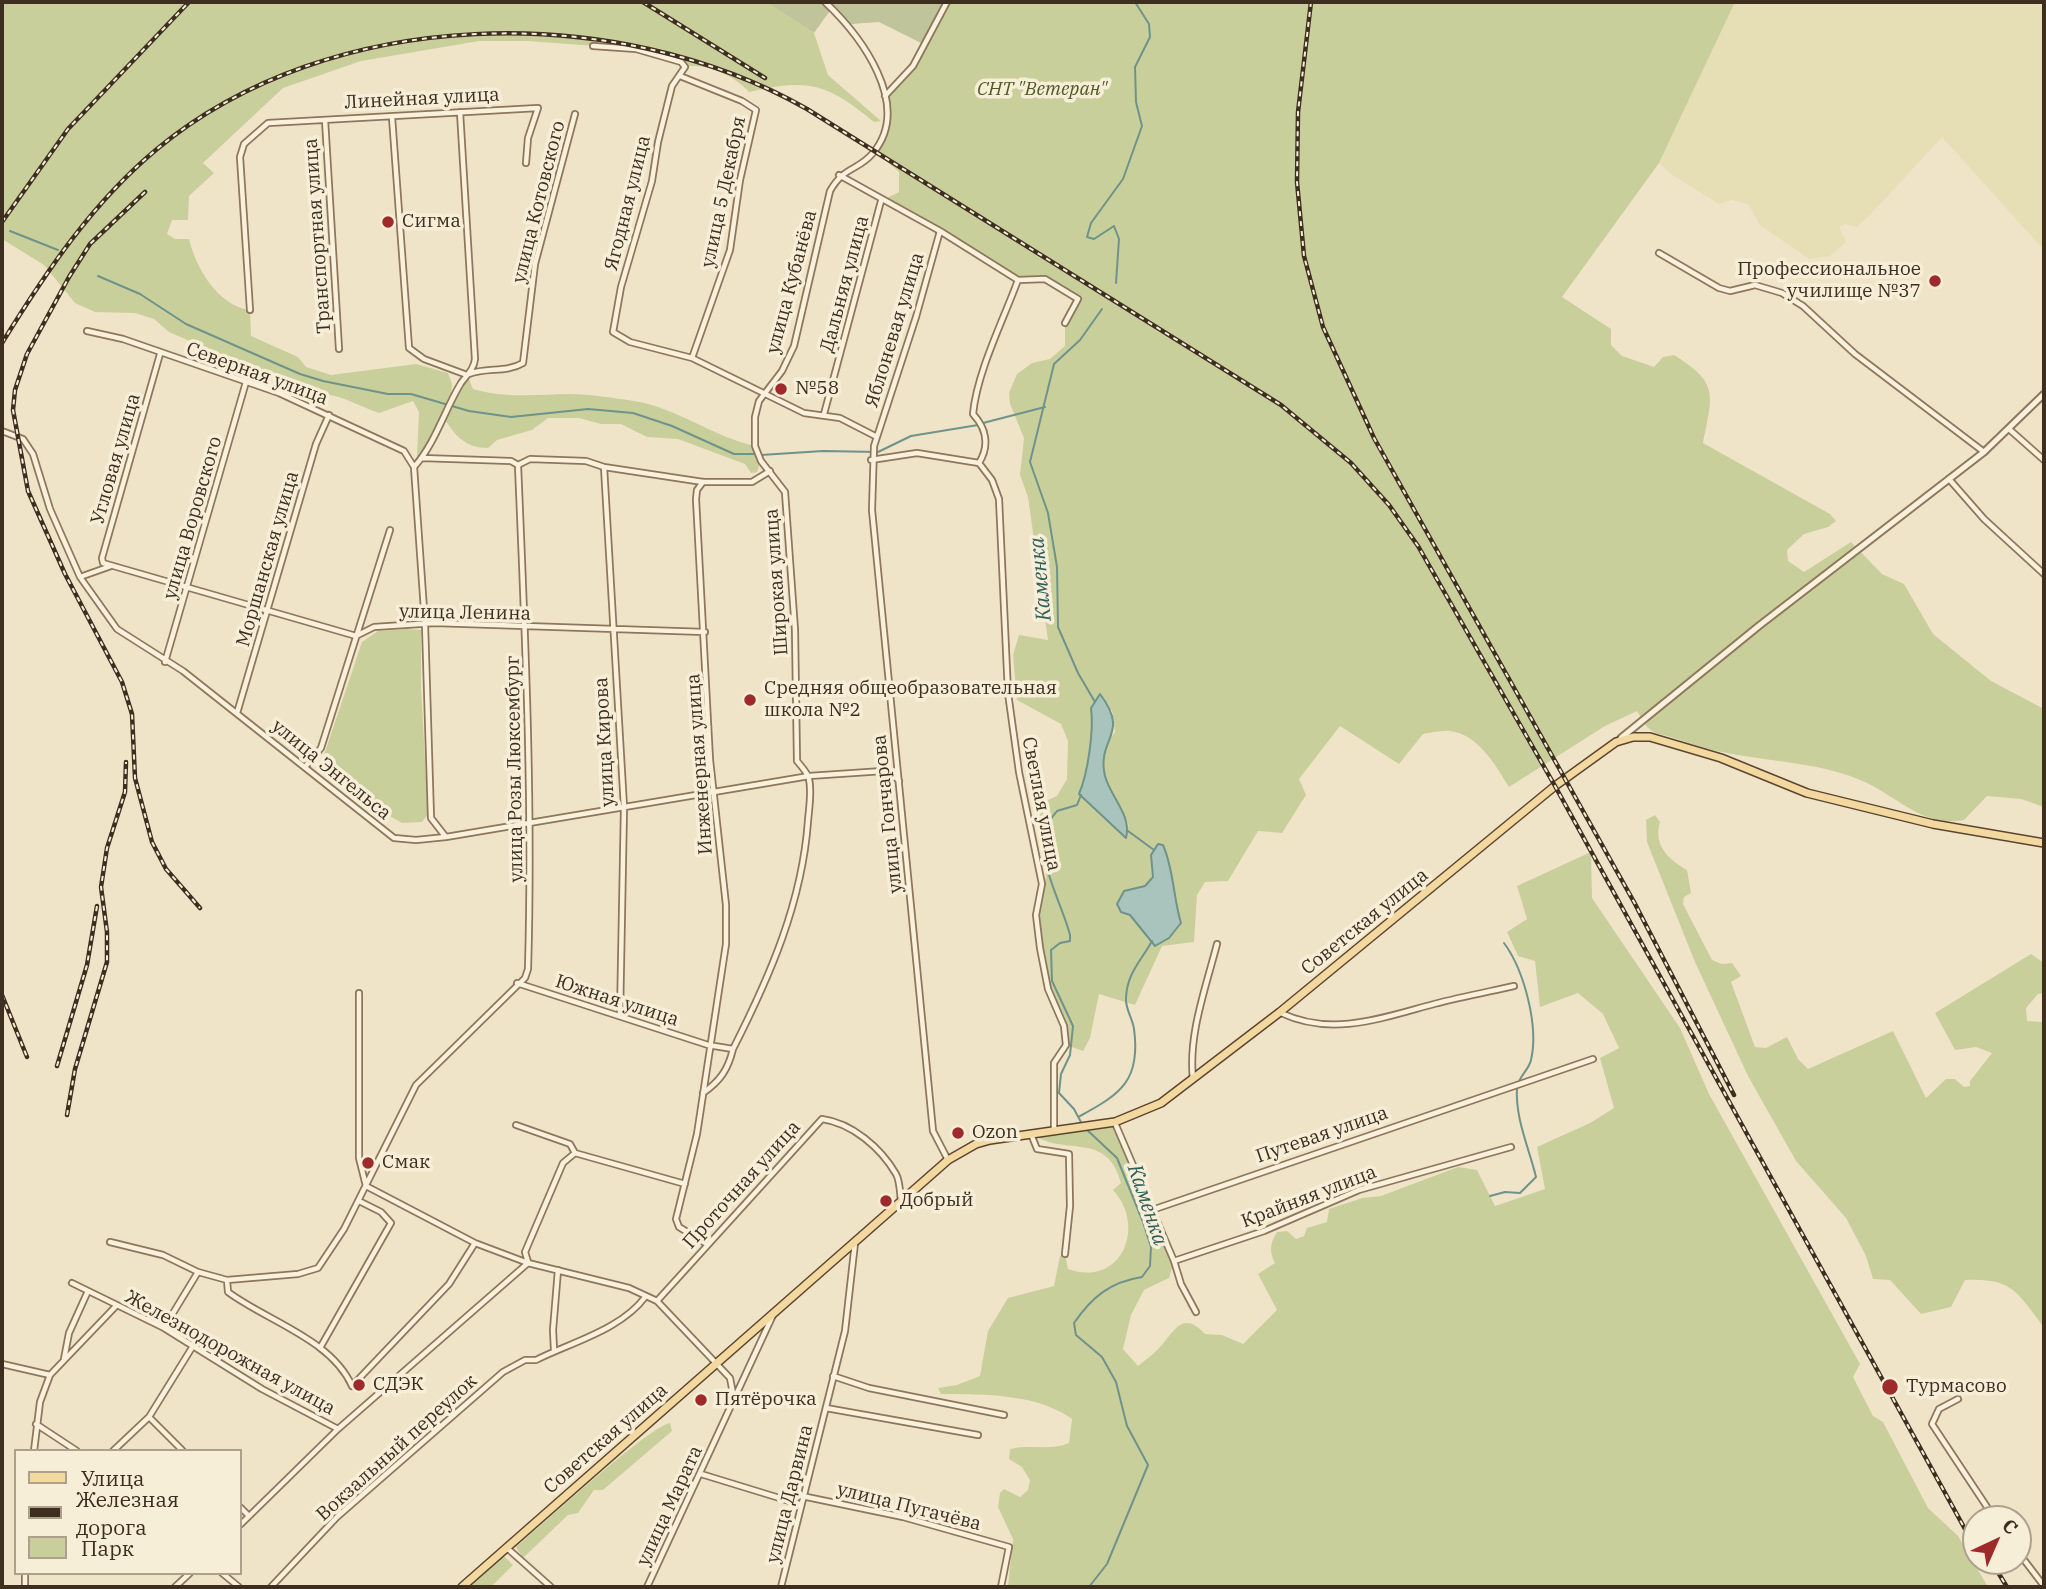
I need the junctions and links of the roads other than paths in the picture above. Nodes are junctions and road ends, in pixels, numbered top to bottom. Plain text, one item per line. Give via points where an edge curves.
1 (825, 2) edge
2 (947, 2) edge
3 (593, 46) dead end
4 (680, 76) junction
5 (885, 96) junction
6 (460, 112) junction
7 (575, 114) dead end
8 (392, 117) junction
9 (325, 120) junction
10 (526, 163) dead end
11 (839, 175) junction
12 (881, 201) junction
13 (940, 231) junction
14 (1659, 253) dead end
15 (1018, 280) junction
16 (250, 310) dead end
17 (1065, 323) dead end
18 (88, 331) dead end
19 (339, 349) dead end
20 (160, 354) junction
21 (692, 358) junction
22 (467, 375) junction
23 (246, 382) junction
24 (765, 393) junction
25 (2044, 394) edge
26 (824, 414) junction
27 (329, 415) junction
28 (2009, 429) junction
29 (2, 431) edge
30 (877, 437) junction
31 (874, 446) joint
32 (1984, 452) junction
33 (422, 458) junction
34 (872, 458) junction
35 (2044, 460) edge
36 (979, 463) junction
37 (518, 466) junction
38 (414, 467) junction
39 (604, 467) junction
40 (771, 471) junction
41 (1949, 480) junction
42 (703, 482) junction
43 (390, 530) dead end
44 (111, 566) junction
45 (2044, 574) edge
46 (80, 577) junction
47 (188, 588) junction
48 (268, 611) junction
49 (425, 624) junction
50 (527, 627) junction
51 (613, 629) junction
52 (705, 632) junction
53 (356, 636) junction
54 (165, 662) junction
55 (237, 713) junction
56 (1616, 742) junction
57 (305, 767) junction
58 (809, 776) junction
59 (900, 781) junction
60 (714, 792) junction
61 (624, 807) junction
62 (531, 823) junction
63 (446, 836) junction
64 (2044, 843) edge
65 (1217, 944) dead end
66 (517, 983) junction
67 (1514, 986) dead end
68 (359, 993) dead end
69 (1280, 1012) junction
70 (620, 1016) junction
71 (709, 1045) junction
72 (733, 1049) junction
73 (1593, 1059) dead end
74 (1193, 1080) junction
75 (702, 1094) junction
76 (1115, 1122) junction
77 (516, 1125) dead end
78 (1054, 1131) junction
79 (1031, 1133) junction
80 (1511, 1147) dead end
81 (575, 1153) junction
82 (948, 1160) junction
83 (685, 1184) junction
84 (366, 1186) junction
85 (359, 1201) junction
86 (901, 1202) junction
87 (1152, 1210) junction
88 (110, 1242) dead end
89 (855, 1242) junction
90 (475, 1243) junction
91 (707, 1244) junction
92 (1065, 1254) dead end
93 (1174, 1261) junction
94 (528, 1263) junction
95 (558, 1270) junction
96 (198, 1272) junction
97 (227, 1280) junction
98 (72, 1283) dead end
99 (88, 1291) junction
100 (646, 1296) junction
101 (657, 1301) junction
102 (116, 1306) junction
103 (1196, 1312) dead end
104 (773, 1315) junction
105 (164, 1328) junction
106 (193, 1346) junction
107 (320, 1348) junction
108 (554, 1350) junction
109 (63, 1361) junction
110 (717, 1362) junction
111 (2, 1364) edge
112 (50, 1375) junction
113 (833, 1376) junction
114 (734, 1399) junction
115 (1958, 1399) dead end
116 (826, 1408) junction
117 (1004, 1415) dead end
118 (149, 1417) junction
119 (36, 1424) junction
120 (338, 1429) junction
121 (978, 1435) dead end
122 (717, 1436) joint
123 (34, 1449) edge
124 (74, 1449) edge
125 (115, 1449) edge
126 (181, 1449) edge
127 (701, 1474) junction
128 (802, 1496) junction
129 (799, 1504) junction
130 (1986, 1505) edge
131 (242, 1509) edge
132 (249, 1516) junction
133 (242, 1523) edge
134 (507, 1548) junction
135 (2032, 1571) edge
136 (188, 1575) edge
137 (224, 1575) edge
138 (175, 1587) edge
139 (239, 1587) edge
140 (271, 1587) edge
141 (462, 1587) edge
142 (551, 1587) edge
143 (647, 1587) edge
144 (781, 1587) edge
145 (1001, 1587) edge
146 (2044, 1587) edge

1 - 5 street via 858,40
2 - 5 street via 913,66
3 - 4 street via 636,49 681,62 685,67
4 - 21 street, улица 5 Декабря via 756,110 730,250
4 - 21 street, Ягодная улица via 672,86 613,332 619,338
5 - 11 street via 887,130 875,151
6 - 8 street, Линейная улица
6 - 10 street, Линейная улица via 538,108 527,138
6 - 22 street via 475,359
7 - 22 street, улица Котовского via 535,264 523,363
8 - 9 street, Линейная улица
8 - 22 street via 409,348 424,359
9 - 16 street, Линейная улица via 268,124 244,144 240,157
9 - 19 street, Транспортная улица
11 - 12 street
11 - 24 street, улица Кубанёва via 830,191 794,346
12 - 13 street
12 - 26 street, Дальняя улица
13 - 15 street
13 - 30 street, Яблоневая улица
14 - 32 street via 1719,288 1730,291 1755,285 1782,293
15 - 17 street via 1045,279 1077,299
15 - 36 street via 980,377 972,414 983,424 986,438
18 - 20 street, Северная улица
20 - 23 street, Северная улица
20 - 44 street, Угловая улица via 102,558
21 - 24 street
22 - 33 street
23 - 27 street, Северная улица
23 - 47 street, улица Воровского
24 - 26 street via 804,413
24 - 40 street, улица Кубанёва via 755,417 755,446
25 - 28 street
26 - 30 street
27 - 38 street, Северная улица via 404,452
27 - 48 street, Моршанская улица via 316,444
28 - 32 street
28 - 35 street
29 - 46 street, улица Энгельса via 23,439 33,453 50,509
30 - 31 street, Яблоневая улица
31 - 34 street, улица Гончарова
32 - 41 street
33 - 37 street via 511,461
33 - 38 street
34 - 36 street via 917,453
34 - 59 street, улица Гончарова via 872,510
36 - 78 street, Светлая улица via 999,499 1008,694 1042,884 1036,915 1040,948 1048,989 1064,1026 1066,1045 1054,1063
37 - 39 street via 530,459 552,458
37 - 50 street, улица Розы Люксембург
38 - 49 street
39 - 42 street
39 - 51 street, улица Кирова
40 - 42 street via 752,482
40 - 58 street, Широкая улица via 785,492 795,630 797,761
41 - 45 street
41 - 56 street
42 - 52 street, Инженерная улица via 696,499
43 - 53 street
44 - 46 street
44 - 47 street
46 - 54 street, улица Энгельса via 117,629
47 - 48 street
47 - 54 street, улица Воровского
48 - 53 street
48 - 55 street, Моршанская улица
49 - 50 street, улица Ленина
49 - 53 street, улица Ленина via 374,627
49 - 63 street via 431,818
50 - 51 street, улица Ленина
50 - 62 street, улица Розы Люксембург
51 - 52 street, улица Ленина
51 - 61 street, улица Кирова
52 - 60 street, Инженерная улица
53 - 57 street via 321,748
54 - 55 street, улица Энгельса
55 - 57 street, улица Энгельса
56 - 64 main road via 1650,737 1721,758 1807,793 1933,824
56 - 69 main road, Советская улица via 1555,786
57 - 63 street, улица Энгельса via 394,838
58 - 59 street via 883,771
58 - 60 street, улица Энгельса
58 - 72 street, Широкая улица via 805,866 795,902 765,986
59 - 82 street, улица Гончарова via 933,1131
60 - 61 street, улица Энгельса
60 - 71 street, Инженерная улица via 726,944
61 - 62 street, улица Энгельса
61 - 70 street, улица Кирова
62 - 63 street, улица Энгельса
62 - 66 street, улица Розы Люксембург via 528,969
65 - 74 street via 1195,1033
66 - 70 street, Южная улица
66 - 84 street via 416,1085
67 - 69 street via 1348,1025 1303,1023
68 - 84 street via 359,1158
69 - 74 main road, Советская улица
70 - 71 street, Южная улица
71 - 72 street
71 - 75 street
72 - 75 street, Широкая улица via 723,1076
73 - 87 street, Путевая улица
74 - 76 main road, Советская улица via 1152,1108
75 - 83 street
76 - 78 main road, Советская улица
76 - 87 street
77 - 81 street via 570,1144
78 - 79 main road, Советская улица
79 - 82 main road, Советская улица via 976,1144
79 - 92 street via 1037,1149 1069,1154
80 - 93 street, Крайняя улица via 1359,1190 1264,1231
81 - 83 street
81 - 94 street via 563,1163 524,1252
82 - 86 main road, Советская улица
83 - 91 street via 676,1219 679,1227
84 - 85 street
84 - 90 street
85 - 97 street via 318,1268
85 - 107 street via 391,1223
86 - 89 main road, Советская улица
86 - 91 street, Проточная улица via 897,1175 869,1141 835,1120 822,1119
87 - 93 street
88 - 96 street via 163,1255
89 - 104 main road, Советская улица
89 - 113 street, улица Дарвина via 845,1331
90 - 94 street
90 - 107 street via 449,1284 352,1386 343,1367
91 - 101 street, Проточная улица
93 - 103 street
94 - 95 street
94 - 120 street
95 - 100 street
95 - 108 street
96 - 97 street
96 - 105 street
97 - 107 street via 228,1292 242,1303
98 - 99 street, Железнодорожная улица
99 - 102 street, Железнодорожная улица
99 - 109 street via 69,1333
100 - 101 street
100 - 108 street, Вокзальный переулок via 608,1327
101 - 110 street
102 - 105 street, Железнодорожная улица
102 - 109 street
104 - 110 main road, Советская улица
104 - 114 street, Советская улица
105 - 106 street, Железнодорожная улица
106 - 118 street
106 - 120 street, Железнодорожная улица via 262,1390
108 - 140 street, Вокзальный переулок via 536,1360 525,1360 494,1380 337,1517
109 - 112 street
110 - 114 street via 730,1378
110 - 134 main road, Советская улица
111 - 112 street
112 - 119 street
113 - 116 street, улица Дарвина
113 - 117 street via 869,1388
114 - 122 street, Советская улица
115 - 130 street via 1939,1409 1932,1424
116 - 121 street, улица Дарвина
116 - 128 street, улица Дарвина
118 - 125 street
118 - 126 street
119 - 123 street
119 - 124 street
120 - 132 street
122 - 127 street, улица Марата
127 - 129 street
127 - 143 street, улица Марата
128 - 129 street, улица Дарвина
128 - 145 street, улица Пугачёва via 902,1517 1009,1547
129 - 144 street, улица Дарвина
131 - 132 street
132 - 133 street
134 - 141 main road, Советская улица
134 - 142 street
135 - 146 street
136 - 138 street
137 - 139 street

